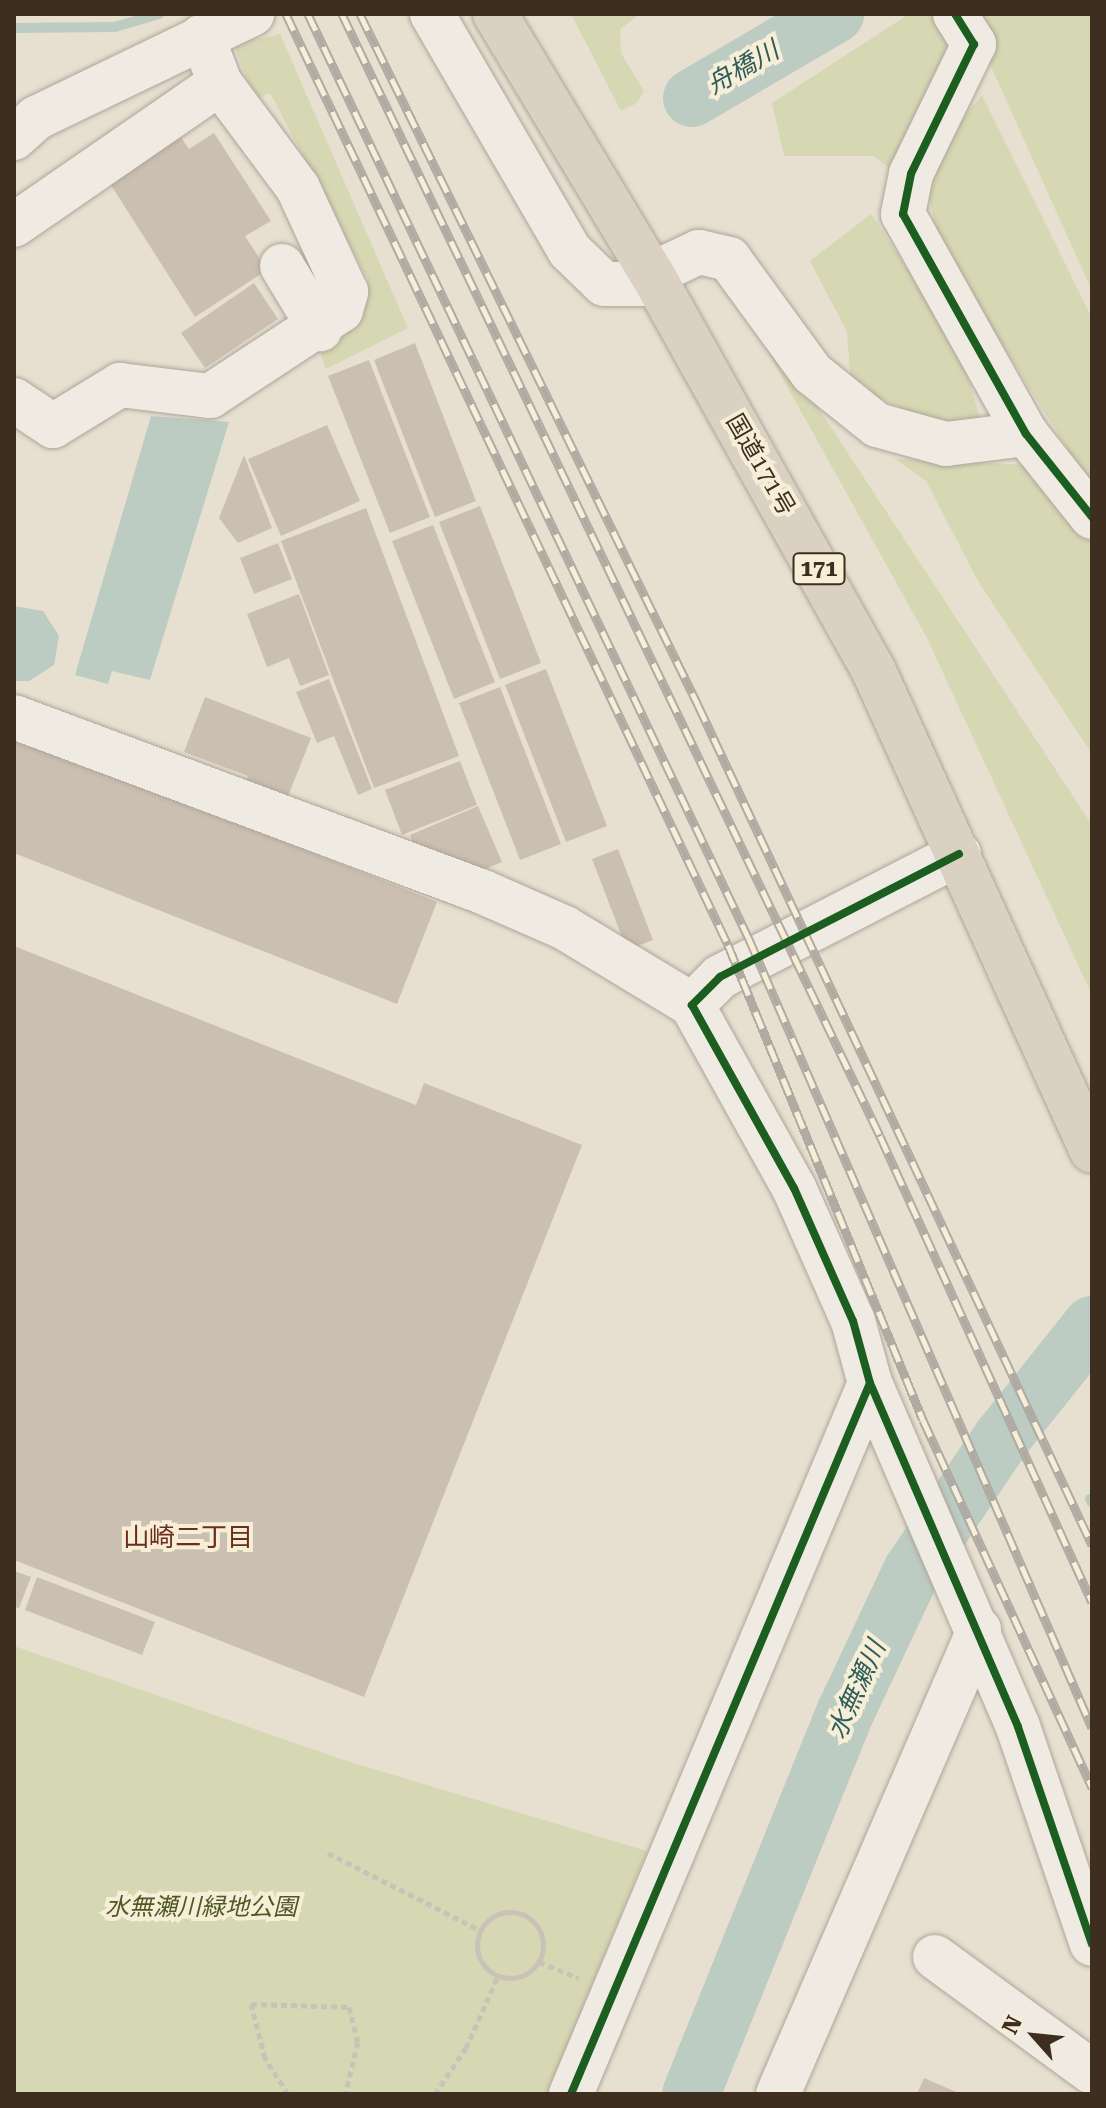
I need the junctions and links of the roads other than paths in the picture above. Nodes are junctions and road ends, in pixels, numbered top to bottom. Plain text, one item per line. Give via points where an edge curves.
1 (432, 14) edge
2 (495, 14) edge
3 (955, 14) edge
4 (221, 22) edge
5 (220, 83) junction
6 (14, 138) edge
7 (14, 225) edge
8 (282, 266) dead end
9 (652, 274) junction
10 (320, 329) junction
11 (14, 400) edge
12 (1026, 434) junction
13 (1092, 517) edge
14 (14, 717) edge
15 (959, 854) junction
16 (692, 1005) junction
17 (1092, 1151) edge
18 (870, 1383) junction
19 (979, 1630) junction
20 (1092, 1944) edge
21 (935, 1957) dead end
22 (1092, 2072) edge
23 (571, 2094) edge
24 (778, 2094) edge

1 - 9 street via 570,251 604,284 648,284
2 - 9 highway, 国道171号 / 171
3 - 12 street via 974,44 911,174 903,214
4 - 5 street
4 - 6 street via 36,118
5 - 7 street
5 - 10 street via 298,188 346,292 341,310
8 - 10 street
9 - 12 street via 699,252 729,259 812,373 877,425 946,444
9 - 15 highway, 国道171号 / 171 via 873,669
10 - 11 street via 210,396 120,385 53,426
12 - 13 street
14 - 16 street via 483,892 565,928
15 - 16 street via 720,977
15 - 17 highway, 国道171号 / 171
16 - 18 street via 794,1188 853,1321
18 - 19 street
18 - 23 street
19 - 20 street
19 - 24 street
21 - 22 street

